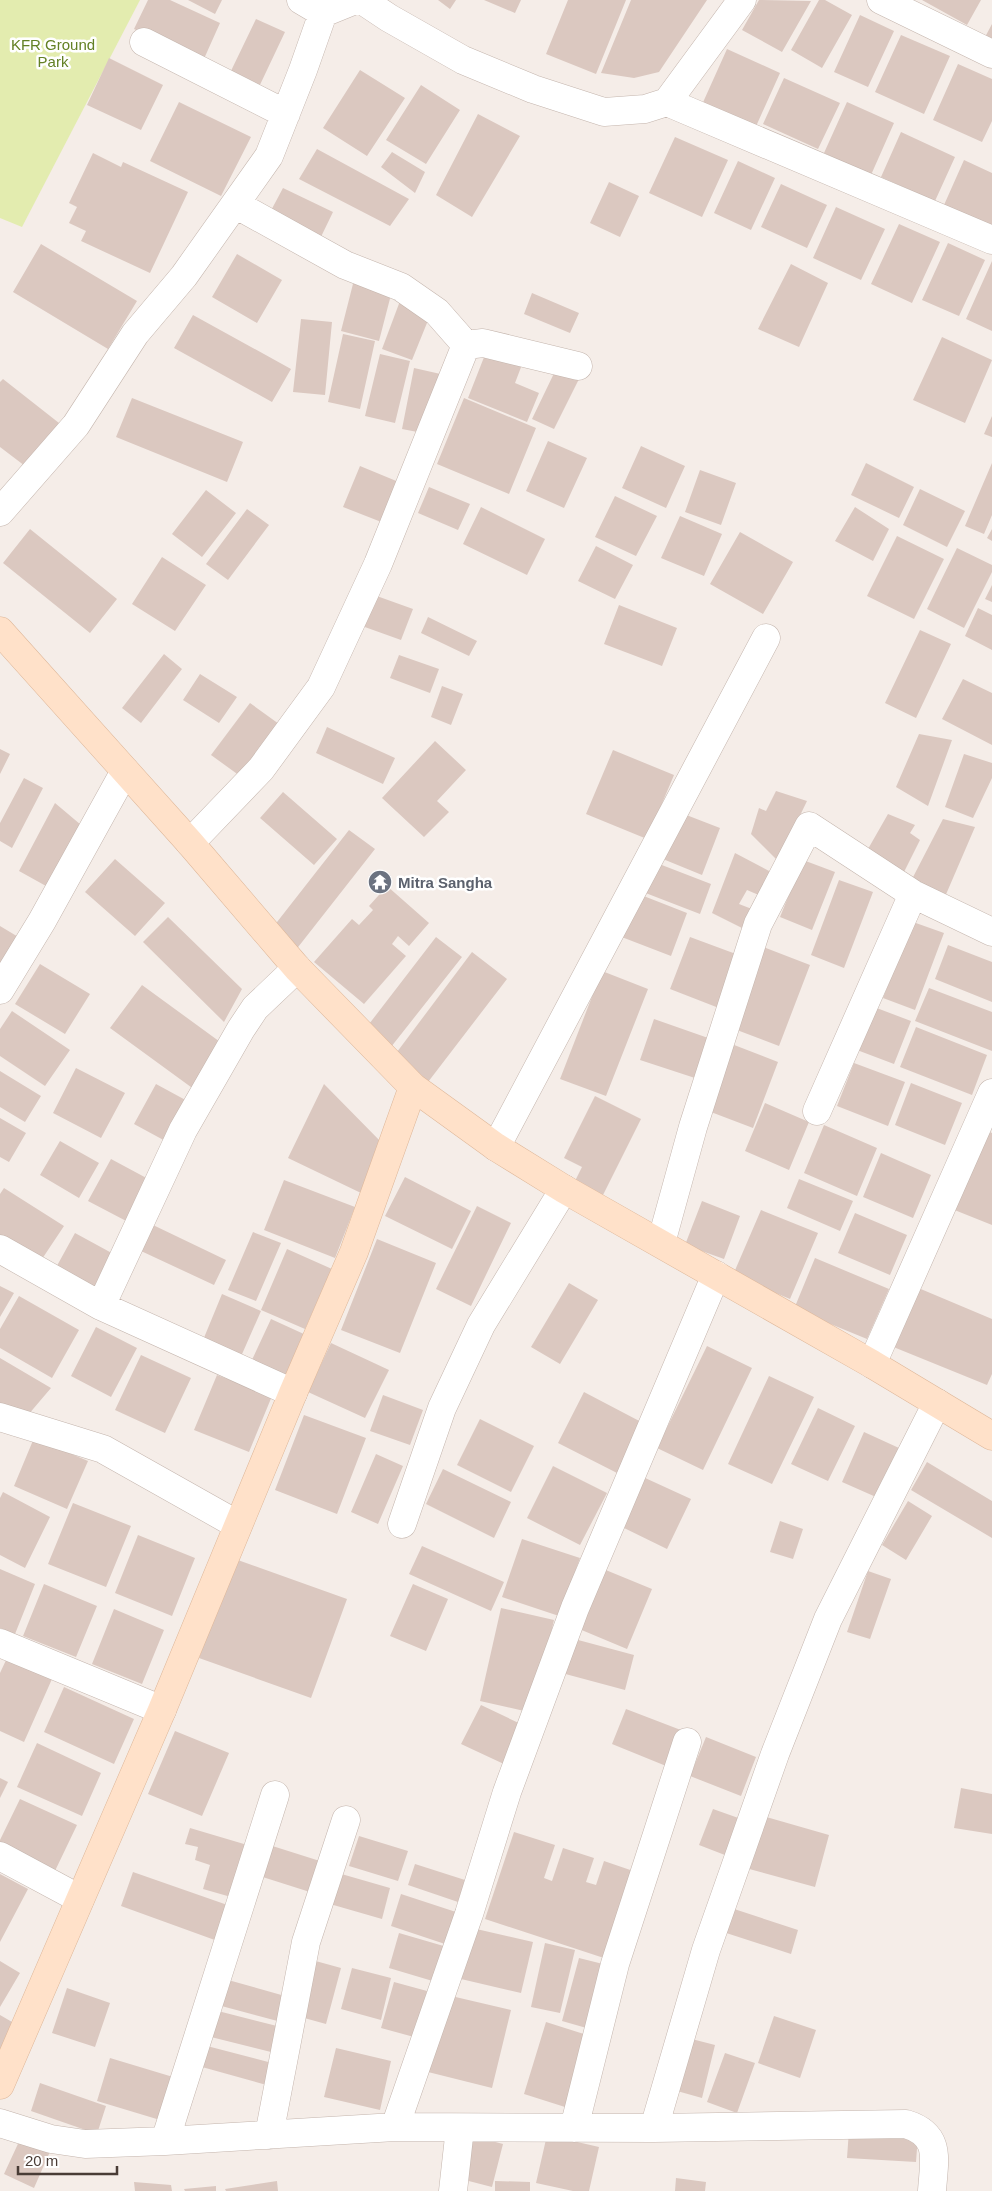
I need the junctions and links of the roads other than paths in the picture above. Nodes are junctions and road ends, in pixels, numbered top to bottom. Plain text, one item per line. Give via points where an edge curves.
1 (355, 0) edge
2 (362, 0) edge
3 (742, 0) edge
4 (881, 0) edge
5 (312, 6) edge
6 (144, 42) dead end
7 (992, 54) edge
8 (667, 102) junction
9 (286, 114) junction
10 (234, 204) junction
11 (992, 240) edge
12 (466, 345) junction
13 (578, 366) dead end
14 (0, 512) edge
15 (0, 631) edge
16 (766, 638) dead end
17 (125, 771) junction
18 (190, 843) junction
19 (913, 894) junction
20 (992, 932) edge
21 (297, 968) junction
22 (0, 990) edge
23 (413, 1087) junction
24 (992, 1093) edge
25 (817, 1111) dead end
26 (496, 1147) junction
27 (564, 1189) junction
28 (661, 1243) junction
29 (0, 1249) edge
30 (716, 1275) junction
31 (101, 1306) junction
32 (872, 1364) junction
33 (293, 1393) junction
34 (938, 1403) junction
35 (0, 1417) edge
36 (992, 1436) edge
37 (402, 1524) dead end
38 (238, 1525) junction
39 (0, 1643) edge
40 (162, 1710) junction
41 (687, 1742) dead end
42 (275, 1794) dead end
43 (346, 1820) dead end
44 (0, 1856) edge
45 (80, 1899) junction
46 (0, 2085) edge
47 (0, 2123) edge
48 (395, 2127) junction
49 (460, 2128) junction
50 (574, 2128) junction
51 (654, 2128) junction
52 (269, 2135) junction
53 (165, 2141) junction
54 (453, 2191) edge
55 (932, 2191) edge

1 - 5 street
2 - 8 street via 463,60 533,89 604,112 645,109
3 - 8 street
4 - 7 street
5 - 9 street
6 - 9 street
8 - 11 street
9 - 10 street via 269,156
10 - 12 street via 345,265 400,287 437,312
10 - 14 street via 184,276 135,334 76,425
12 - 13 street via 483,343
12 - 18 street via 378,564 321,687 261,768
15 - 17 street
16 - 26 street
17 - 18 street
17 - 22 street
18 - 21 street
19 - 20 street
19 - 25 street
19 - 28 street via 809,826 758,924 693,1127
21 - 23 street
21 - 31 street via 255,1008 241,1029 183,1130
23 - 26 street
23 - 33 street via 354,1252
24 - 32 street
26 - 27 street
27 - 28 street
27 - 37 street via 481,1325 442,1408
28 - 30 street
29 - 31 street
30 - 32 street
30 - 48 street via 575,1608 507,1792 469,1914
31 - 33 street
32 - 34 street
33 - 38 street
34 - 36 street
34 - 51 street via 828,1619 775,1754 706,1950
35 - 38 street via 103,1449
38 - 40 street
39 - 40 street
40 - 45 street
41 - 50 street via 615,1964
42 - 53 street
43 - 52 street via 306,1942
44 - 45 street
45 - 46 street
47 - 53 street via 69,2143
48 - 49 street
48 - 52 street
49 - 50 street
49 - 54 street
50 - 51 street
51 - 55 street via 906,2124 920,2129 930,2139 934,2154
52 - 53 street

